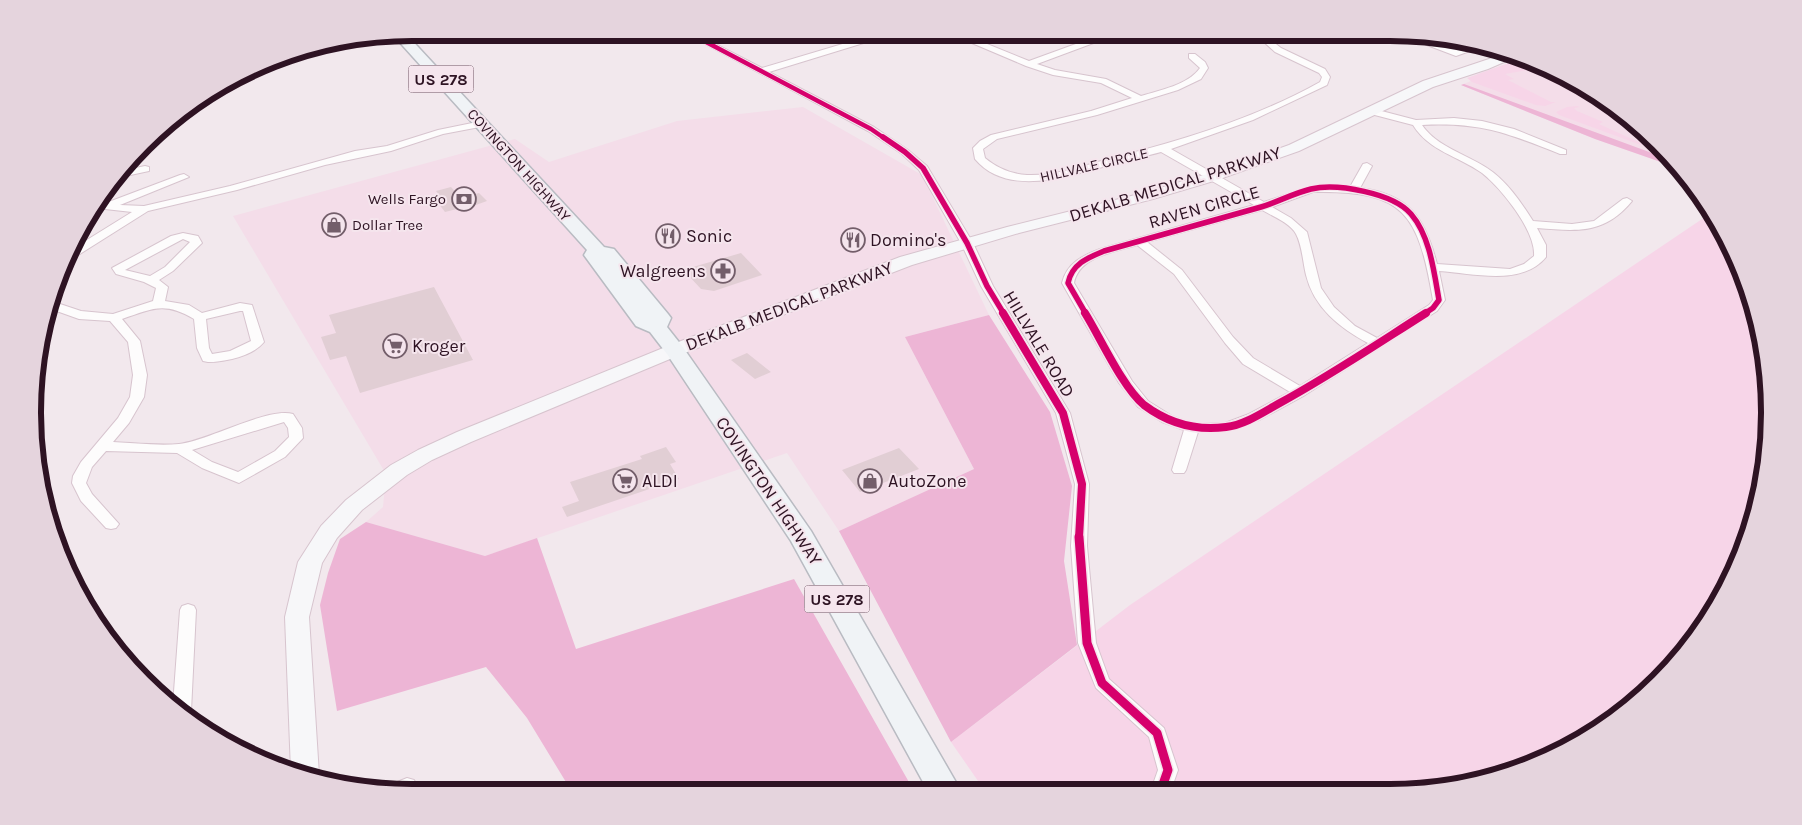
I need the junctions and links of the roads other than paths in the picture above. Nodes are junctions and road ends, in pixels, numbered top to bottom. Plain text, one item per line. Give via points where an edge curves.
1 (405, 41) edge
2 (706, 41) edge
3 (862, 41) edge
4 (975, 41) edge
5 (1089, 41) edge
6 (1267, 41) edge
7 (1428, 43) edge
8 (1469, 50) edge
9 (1192, 56) dead end
10 (1502, 59) edge
11 (1029, 64) junction
12 (762, 71) junction
13 (1141, 99) junction
14 (1370, 111) junction
15 (1416, 123) junction
16 (478, 125) junction
17 (1164, 149) junction
18 (1563, 152) dead end
19 (1366, 166) dead end
20 (145, 169) dead end
21 (129, 173) edge
22 (184, 177) dead end
23 (1212, 177) junction
24 (1354, 189) junction
25 (1627, 201) dead end
26 (105, 205) edge
27 (104, 206) edge
28 (1264, 206) junction
29 (144, 209) junction
30 (1530, 224) junction
31 (1140, 242) junction
32 (967, 244) junction
33 (79, 251) edge
34 (1434, 267) junction
35 (150, 281) junction
36 (159, 303) junction
37 (57, 307) edge
38 (200, 317) junction
39 (114, 318) junction
40 (1377, 343) junction
41 (675, 350) junction
42 (1300, 392) junction
43 (1192, 428) junction
44 (104, 446) junction
45 (180, 449) junction
46 (1180, 470) dead end
47 (111, 524) dead end
48 (188, 610) dead end
49 (182, 704) edge
50 (305, 768) edge
51 (942, 784) edge
52 (1163, 784) edge

1 - 16 main road, COVINGTON HIGHWAY / US 278
2 - 12 street, HILLVALE ROAD
3 - 12 street
4 - 11 street
5 - 11 street
6 - 17 street, HILLVALE CIRCLE via 1322,71 1326,77 1324,82 1246,120
7 - 8 street via 1456,54
9 - 13 street, HILLVALE CIRCLE via 1204,68 1198,77
10 - 14 main road, DEKALB MEDICAL PARKWAY via 1428,84
11 - 13 street via 1103,81
12 - 32 street, HILLVALE ROAD via 871,129 905,152 923,168
13 - 17 street, HILLVALE CIRCLE via 994,137 978,148 980,159 1010,176 1035,178 1078,171
14 - 15 street
14 - 23 main road, DEKALB MEDICAL PARKWAY via 1294,148
15 - 18 street via 1482,124 1511,130
15 - 30 street via 1420,132 1431,140 1486,172 1500,184
16 - 29 street via 404,150 323,162 316,170 294,180 233,188
16 - 41 main road, COVINGTON HIGHWAY / US 278 via 598,251 593,256 643,322 657,328
17 - 23 street
19 - 24 street
20 - 21 street
22 - 26 street
23 - 28 street
23 - 32 main road, DEKALB MEDICAL PARKWAY
24 - 28 street, RAVEN CIRCLE via 1312,189
24 - 34 street, RAVEN CIRCLE via 1380,196 1410,212
25 - 30 street via 1597,224 1572,227
27 - 29 street
28 - 31 street, RAVEN CIRCLE
28 - 40 street via 1301,232 1315,288 1330,310 1351,329
29 - 33 street
30 - 34 street via 1540,245 1540,257 1528,266 1511,273
31 - 42 street via 1178,272 1248,361
31 - 43 street, RAVEN CIRCLE via 1104,251 1080,262 1069,274 1068,283 1126,383 1143,404
32 - 41 main road, DEKALB MEDICAL PARKWAY via 906,261
32 - 52 street, HILLVALE ROAD via 1063,413 1082,484 1079,546 1087,643 1102,683 1157,733 1168,770
34 - 40 street, RAVEN CIRCLE via 1439,300 1433,308
35 - 35 street via 120,272 118,268 175,238 194,238 196,243 169,269
35 - 36 street via 162,287
36 - 38 street via 185,308
36 - 39 street
37 - 39 street via 79,315
38 - 38 street via 248,308 258,342 231,354 208,358 203,348
39 - 44 street via 134,341 140,375 137,397
40 - 42 street, RAVEN CIRCLE
41 - 50 main road, DEKALB MEDICAL PARKWAY via 425,455 376,486 329,532 310,562 297,617
41 - 51 main road, COVINGTON HIGHWAY / US 278 via 802,537
42 - 43 street, RAVEN CIRCLE via 1254,418 1227,427
43 - 46 street
44 - 45 street
44 - 47 street via 86,465 80,483 86,496
45 - 45 street via 274,419 288,417 295,428 296,438 280,454 238,478
48 - 49 street

